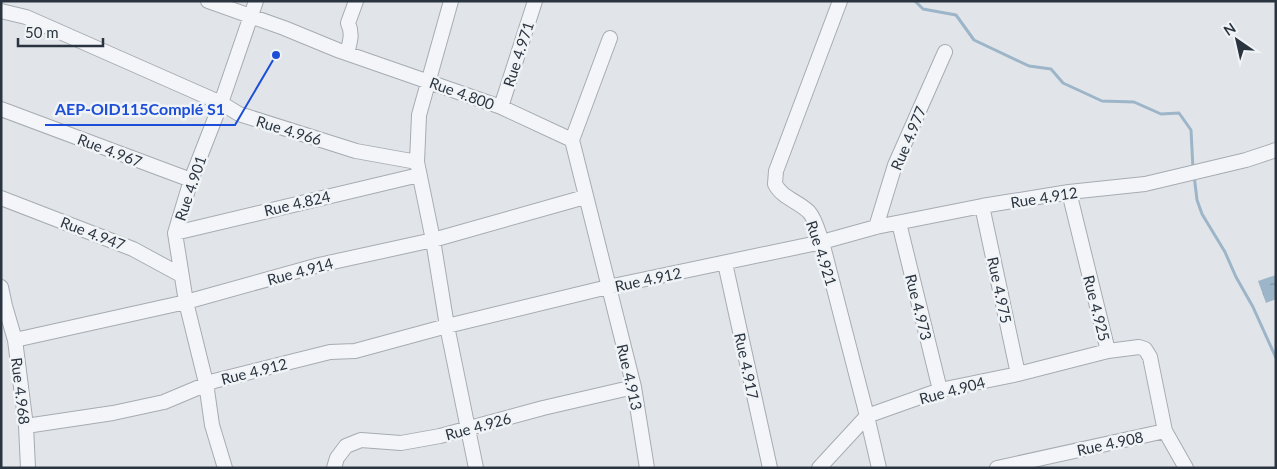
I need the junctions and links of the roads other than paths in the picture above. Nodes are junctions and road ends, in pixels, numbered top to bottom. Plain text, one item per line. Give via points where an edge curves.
1 (208, 1) edge
2 (256, 1) edge
3 (356, 1) edge
4 (451, 1) edge
5 (535, 1) edge
6 (840, 1) edge
7 (1, 12) edge
8 (250, 16) junction
9 (610, 38) dead end
10 (945, 52) dead end
11 (347, 53) junction
12 (429, 81) junction
13 (221, 103) junction
14 (501, 107) junction
15 (1, 109) edge
16 (572, 140) junction
17 (1276, 150) edge
18 (418, 168) junction
19 (191, 180) junction
20 (1069, 192) junction
21 (585, 197) junction
22 (1, 198) edge
23 (982, 206) junction
24 (899, 223) junction
25 (876, 227) junction
26 (175, 233) junction
27 (433, 240) junction
28 (822, 242) junction
29 (725, 263) junction
30 (181, 275) junction
31 (1, 287) edge
32 (608, 288) junction
33 (186, 302) junction
34 (447, 326) junction
35 (14, 340) junction
36 (1108, 351) junction
37 (1018, 374) junction
38 (206, 383) junction
39 (634, 387) junction
40 (940, 390) junction
41 (868, 416) junction
42 (26, 426) junction
43 (469, 428) junction
44 (1165, 431) junction
45 (28, 468) edge
46 (225, 468) edge
47 (334, 468) edge
48 (476, 468) edge
49 (647, 468) edge
50 (770, 468) edge
51 (819, 468) edge
52 (879, 468) edge
53 (997, 468) edge
54 (1186, 468) edge

1 - 8 street, Rue 4.800
2 - 8 street, Rue 4.901
3 - 11 street via 348,23 351,39
4 - 12 street
5 - 14 street, Rue 4.971
6 - 28 street, Rue 4.921 via 776,171 775,184 783,195 814,219
7 - 13 street, Rue 4.966 via 26,17
8 - 11 street, Rue 4.800
8 - 13 street, Rue 4.901
9 - 16 street
10 - 25 street, Rue 4.977 via 895,165
11 - 12 street, Rue 4.800
12 - 14 street, Rue 4.800
12 - 18 street via 419,115
13 - 18 street, Rue 4.966 via 239,114
13 - 19 street, Rue 4.901
14 - 16 street, Rue 4.800
15 - 19 street, Rue 4.967
16 - 21 street
17 - 20 street, Rue 4.912 via 1145,184
18 - 26 street, Rue 4.824
18 - 27 street
19 - 26 street, Rue 4.901
20 - 23 street, Rue 4.912
20 - 36 street, Rue 4.925
21 - 27 street, Rue 4.914
21 - 32 street
22 - 30 street, Rue 4.947 via 134,249
23 - 24 street, Rue 4.912
23 - 37 street, Rue 4.975
24 - 25 street, Rue 4.912
24 - 40 street, Rue 4.973
25 - 28 street, Rue 4.912
26 - 30 street, Rue 4.901
27 - 33 street, Rue 4.914 via 319,265
27 - 34 street
28 - 29 street, Rue 4.912
28 - 41 street, Rue 4.921
29 - 32 street, Rue 4.912
29 - 50 street, Rue 4.917
30 - 33 street, Rue 4.901
31 - 35 street, Rue 4.968
32 - 34 street, Rue 4.912
32 - 39 street, Rue 4.913
33 - 35 street, Rue 4.914
33 - 38 street, Rue 4.901
34 - 38 street, Rue 4.912 via 355,351 330,352
34 - 43 street
35 - 42 street, Rue 4.968
36 - 37 street, Rue 4.904
36 - 44 street, Rue 4.925 via 1145,349 1150,357
37 - 40 street, Rue 4.904
38 - 42 street, Rue 4.912 via 164,402
38 - 46 street, Rue 4.901 via 212,425
39 - 43 street, Rue 4.926
39 - 49 street, Rue 4.913
40 - 41 street, Rue 4.904
41 - 51 street, Rue 4.904
41 - 52 street, Rue 4.921
42 - 45 street, Rue 4.968
43 - 47 street, Rue 4.926 via 400,442 361,440 346,446
43 - 48 street
44 - 53 street, Rue 4.908
44 - 54 street, Rue 4.925

